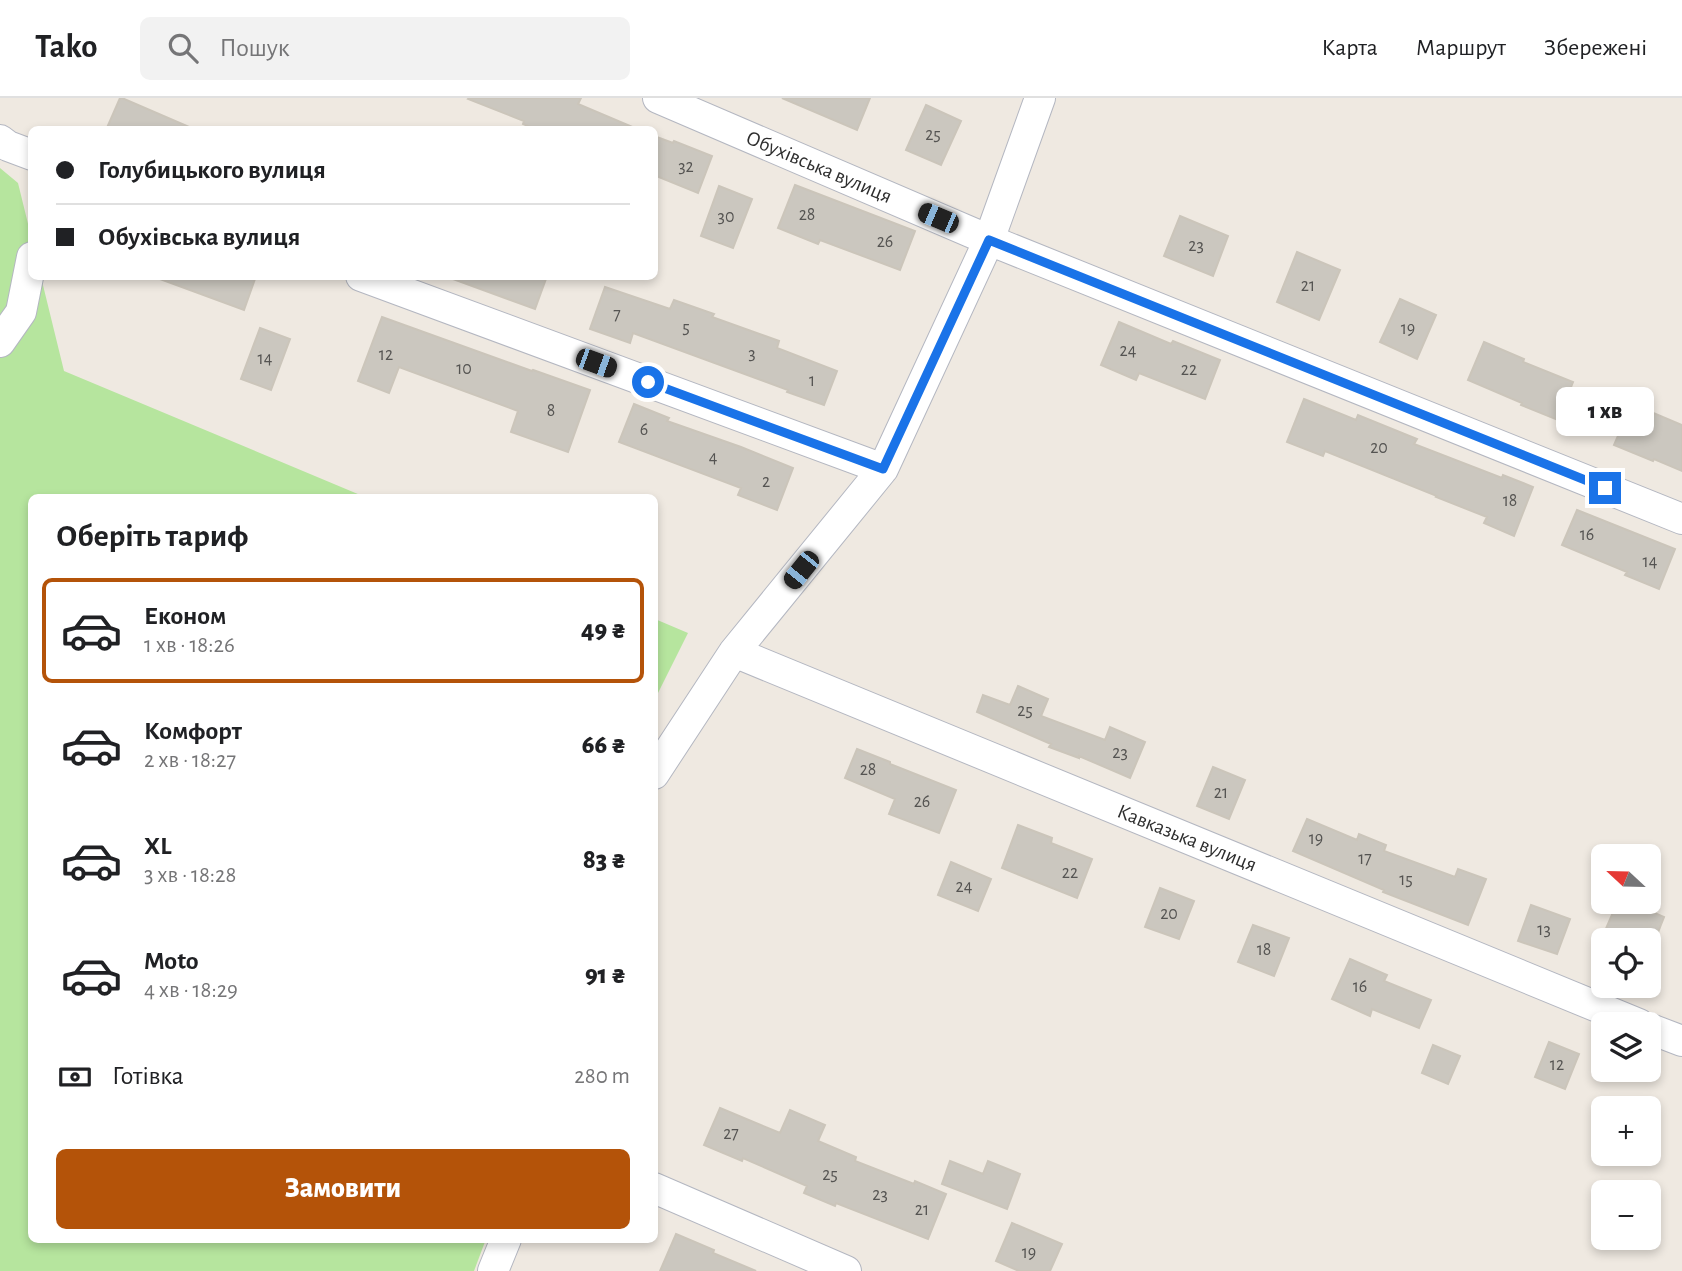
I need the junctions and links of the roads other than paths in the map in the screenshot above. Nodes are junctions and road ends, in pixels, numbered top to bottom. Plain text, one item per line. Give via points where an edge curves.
1 (658, 98) edge
2 (1040, 98) edge
3 (0, 140) edge
4 (28, 154) edge
5 (989, 240) junction
6 (28, 277) edge
7 (372, 280) edge
8 (0, 342) edge
9 (883, 469) junction
10 (1682, 519) edge
11 (734, 652) junction
12 (658, 768) edge
13 (1610, 1012) edge
14 (1661, 1033) edge
15 (1682, 1041) edge
16 (658, 1190) edge
17 (504, 1243) edge
18 (493, 1271) edge
19 (846, 1271) edge

1 - 5 street, Обухівська вулиця
2 - 5 street
3 - 4 street
5 - 9 street
5 - 10 street, Обухівська вулиця
6 - 8 street via 21,312
7 - 9 street
9 - 11 street
11 - 12 street
11 - 13 street, Кавказька вулиця
14 - 15 street
16 - 19 street
17 - 18 street

